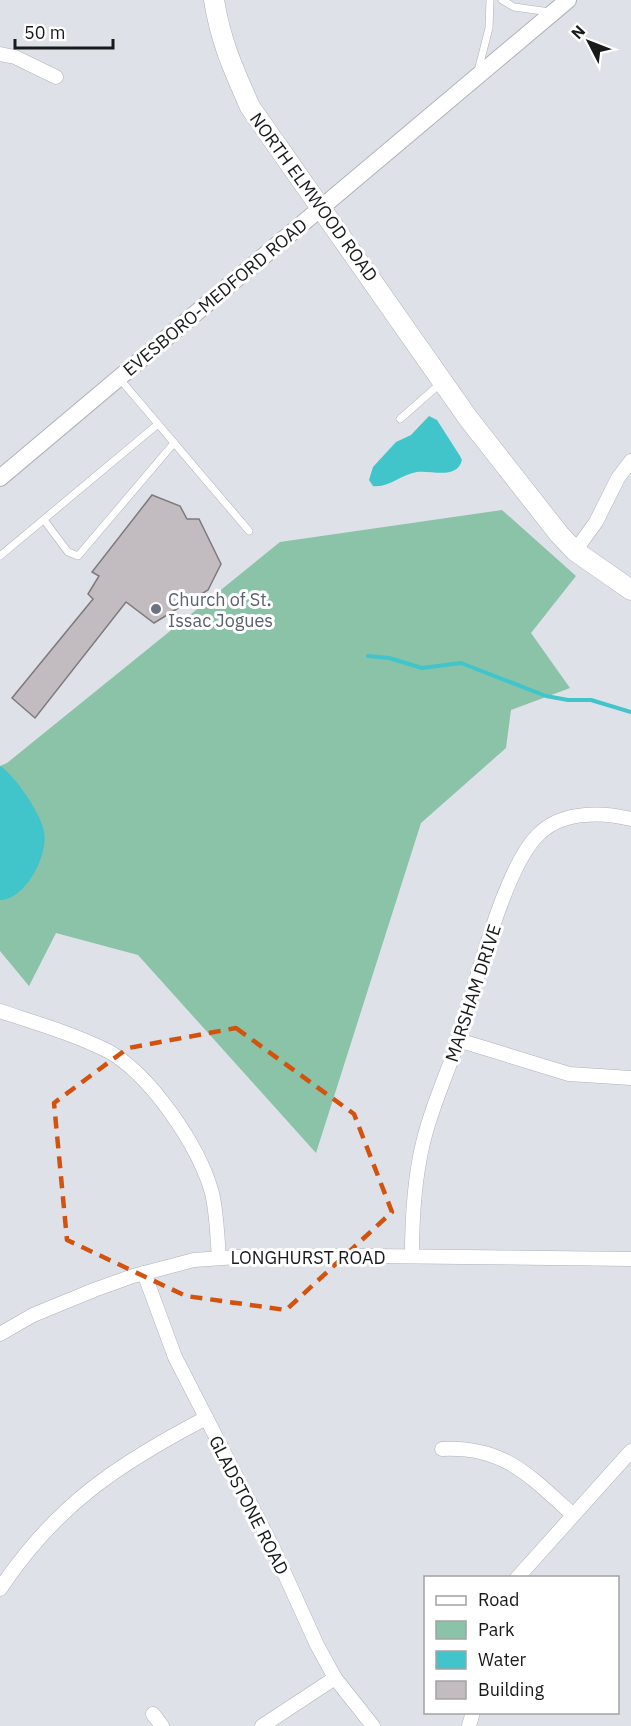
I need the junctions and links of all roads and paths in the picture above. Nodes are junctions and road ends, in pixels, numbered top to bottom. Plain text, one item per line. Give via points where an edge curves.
1 (214, 0) edge
2 (490, 0) edge
3 (502, 0) edge
4 (568, 0) edge
5 (552, 13) junction
6 (0, 54) edge
7 (477, 75) junction
8 (56, 78) dead end
9 (321, 207) junction
10 (119, 378) junction
11 (443, 381) junction
12 (400, 419) dead end
13 (158, 424) junction
14 (174, 443) junction
15 (631, 461) edge
16 (0, 478) edge
17 (44, 520) junction
18 (249, 531) dead end
19 (575, 551) junction
20 (0, 556) edge
21 (631, 590) edge
22 (631, 819) edge
23 (0, 1011) edge
24 (458, 1040) junction
25 (631, 1078) edge
26 (412, 1256) junction
27 (219, 1257) junction
28 (631, 1259) edge
29 (144, 1273) junction
30 (0, 1334) edge
31 (206, 1418) junction
32 (442, 1449) dead end
33 (631, 1451) edge
34 (572, 1514) junction
35 (519, 1576) edge
36 (0, 1588) edge
37 (335, 1678) junction
38 (153, 1714) dead end
39 (162, 1726) edge
40 (262, 1726) edge
41 (373, 1726) edge

1 - 9 main road, NORTH ELMWOOD ROAD via 220,38 250,107
2 - 7 lane via 489,27
3 - 5 lane
4 - 5 street, EVESBORO-MEDFORD ROAD
5 - 7 street, EVESBORO-MEDFORD ROAD
6 - 8 street via 15,57
7 - 9 street, EVESBORO-MEDFORD ROAD
9 - 10 street, EVESBORO-MEDFORD ROAD
9 - 11 main road, NORTH ELMWOOD ROAD
10 - 13 lane
10 - 16 street, EVESBORO-MEDFORD ROAD
11 - 12 lane
11 - 19 main road, NORTH ELMWOOD ROAD via 542,515
13 - 14 lane
13 - 17 lane
14 - 17 lane via 78,556 68,552
14 - 18 lane
15 - 19 street
17 - 20 lane
19 - 21 main road, NORTH ELMWOOD ROAD
22 - 24 street, MARSHAM DRIVE via 600,814 570,818 542,831 530,842 508,888
23 - 27 street via 109,1052 138,1075 163,1105 202,1166 212,1196
24 - 25 street via 569,1074
24 - 26 street, MARSHAM DRIVE via 423,1144 412,1212
26 - 27 street, LONGHURST ROAD
26 - 28 street, LONGHURST ROAD
27 - 29 street, LONGHURST ROAD
29 - 30 street, LONGHURST ROAD via 53,1306
29 - 31 street, GLADSTONE ROAD via 168,1341
31 - 36 street via 126,1462 67,1507 28,1548
31 - 37 street, GLADSTONE ROAD
32 - 34 street via 477,1451 504,1458
33 - 34 street
34 - 35 street
37 - 40 street
37 - 41 street, GLADSTONE ROAD
38 - 39 street

